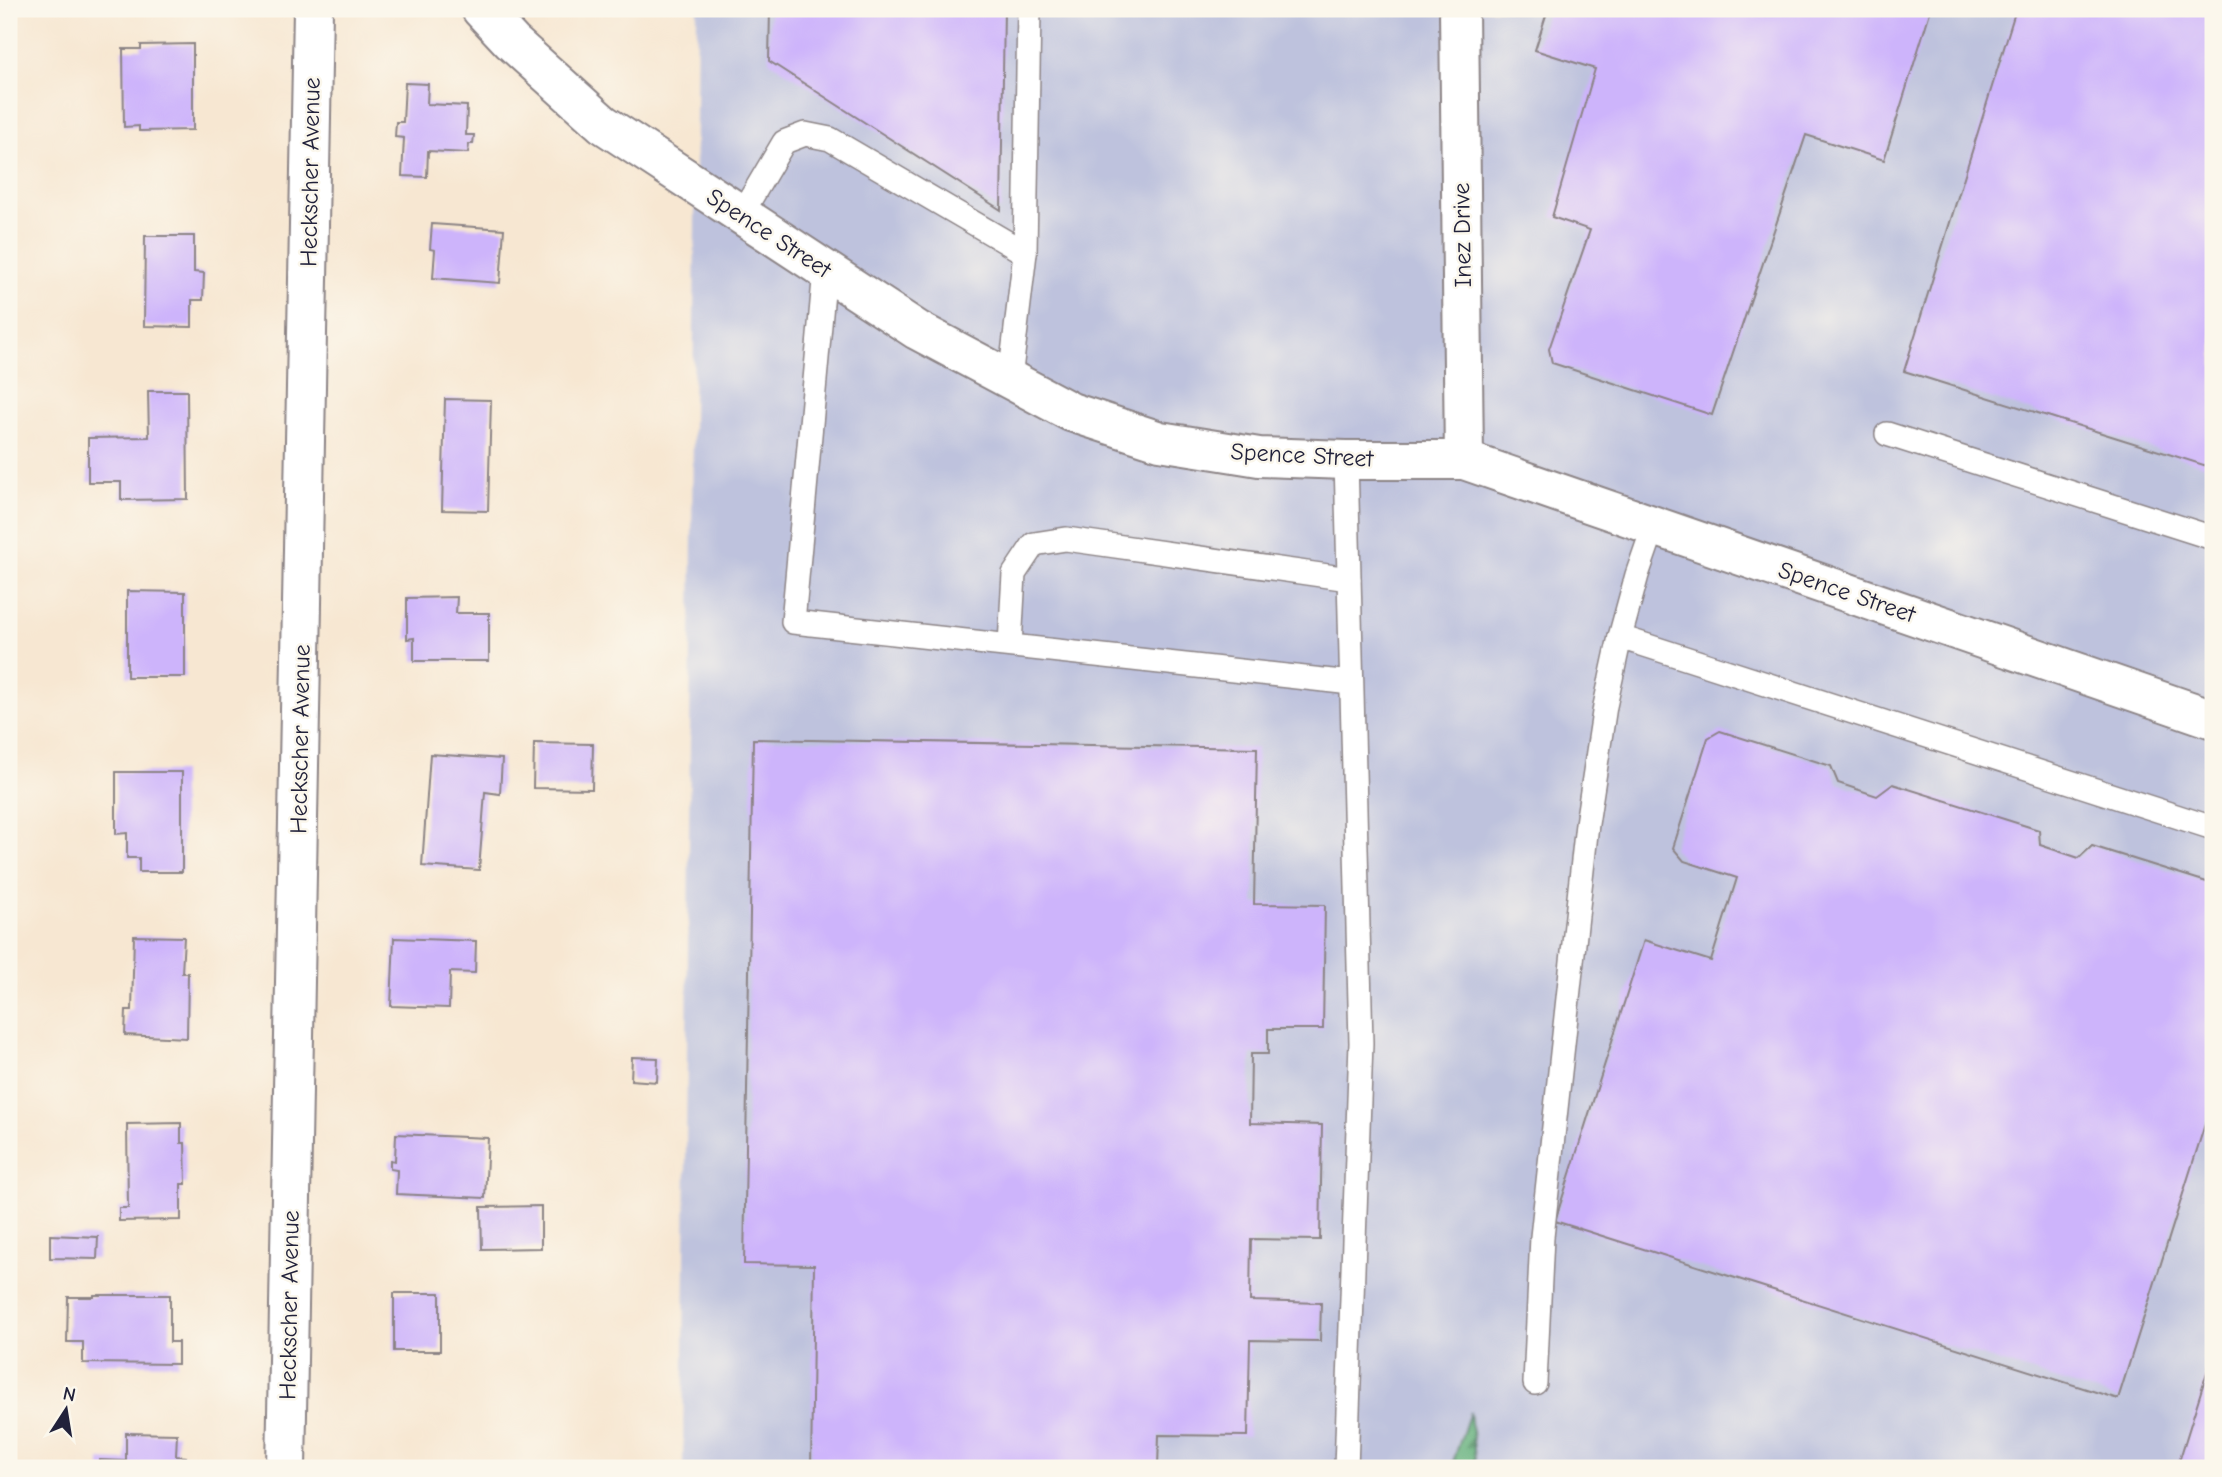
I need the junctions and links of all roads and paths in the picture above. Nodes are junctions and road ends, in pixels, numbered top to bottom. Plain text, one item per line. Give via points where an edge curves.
1 (313, 9) edge
2 (481, 9) edge
3 (1029, 9) edge
4 (1459, 9) edge
5 (741, 215) junction
6 (1025, 253) junction
7 (825, 270) junction
8 (1010, 379) junction
9 (1887, 434) dead end
10 (1346, 460) junction
11 (1464, 460) junction
12 (1654, 526) junction
13 (2213, 538) edge
14 (1349, 579) junction
15 (1620, 637) junction
16 (1010, 645) junction
17 (1352, 682) junction
18 (2212, 715) edge
19 (2213, 828) edge
20 (1535, 1382) dead end
21 (286, 1468) edge
22 (1346, 1468) edge

1 - 21 street, Heckscher Avenue
2 - 5 street, Spence Street via 603,124
3 - 6 lane
4 - 11 street, Inez Drive
5 - 6 lane via 784,142 805,134 830,139
5 - 7 street, Spence Street
6 - 8 lane
7 - 8 street, Spence Street via 917,330
7 - 16 lane via 793,622
8 - 10 street, Spence Street via 1071,412 1160,441 1259,457
9 - 13 lane
10 - 11 street, Spence Street
10 - 14 lane
11 - 12 street, Spence Street
12 - 15 lane
12 - 18 street, Spence Street
14 - 16 lane via 1066,539 1034,544 1014,574
14 - 17 lane
15 - 19 lane
15 - 20 lane via 1586,837 1542,1237
16 - 17 lane
17 - 22 lane via 1361,1043

